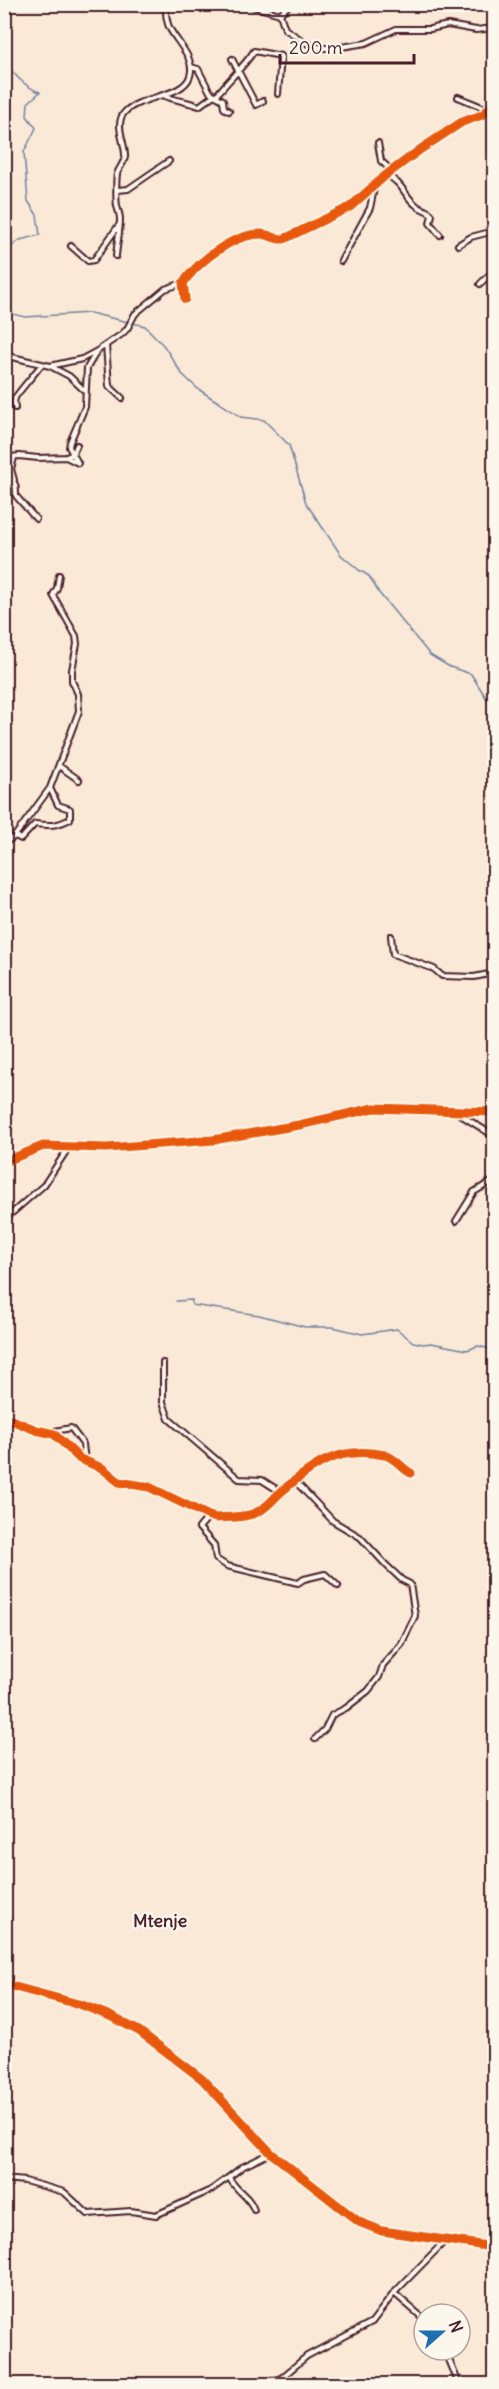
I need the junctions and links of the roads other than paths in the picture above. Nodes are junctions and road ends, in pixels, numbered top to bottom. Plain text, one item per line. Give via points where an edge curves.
1 (165, 4) edge
2 (245, 4) edge
3 (290, 4) edge
4 (280, 14) junction
5 (495, 28) edge
6 (232, 59) dead end
7 (191, 67) junction
8 (240, 71) junction
9 (278, 94) dead end
10 (163, 95) junction
11 (215, 96) junction
12 (458, 97) dead end
13 (263, 102) dead end
14 (495, 104) edge
15 (487, 109) junction
16 (229, 111) dead end
17 (378, 143) dead end
18 (169, 161) dead end
19 (392, 171) junction
20 (386, 175) junction
21 (375, 184) junction
22 (118, 190) junction
23 (119, 225) junction
24 (495, 231) edge
25 (440, 235) dead end
26 (458, 245) dead end
27 (71, 246) dead end
28 (116, 256) dead end
29 (341, 261) dead end
30 (495, 270) edge
31 (183, 283) junction
32 (480, 284) dead end
33 (185, 299) dead end
34 (106, 345) junction
35 (96, 351) junction
36 (4, 355) edge
37 (41, 365) junction
38 (50, 366) junction
39 (85, 392) junction
40 (122, 398) dead end
41 (15, 408) dead end
42 (77, 445) dead end
43 (73, 454) junction
44 (66, 457) junction
45 (4, 458) edge
46 (14, 458) junction
47 (4, 475) edge
48 (14, 480) junction
49 (36, 519) dead end
50 (59, 575) dead end
51 (59, 766) junction
52 (79, 780) dead end
53 (51, 788) junction
54 (15, 836) junction
55 (4, 843) edge
56 (391, 936) dead end
57 (495, 973) edge
58 (455, 1112) junction
59 (495, 1112) edge
60 (495, 1136) edge
61 (69, 1147) junction
62 (4, 1162) edge
63 (495, 1179) edge
64 (4, 1220) edge
65 (456, 1221) dead end
66 (164, 1363) dead end
67 (4, 1417) edge
68 (50, 1432) junction
69 (85, 1461) junction
70 (411, 1473) dead end
71 (295, 1482) junction
72 (281, 1492) junction
73 (209, 1516) junction
74 (338, 1586) dead end
75 (315, 1739) dead end
76 (4, 1984) edge
77 (271, 2153) junction
78 (229, 2177) junction
79 (4, 2180) edge
80 (254, 2210) dead end
81 (445, 2241) junction
82 (495, 2247) edge
83 (394, 2293) junction
84 (412, 2309) edge
85 (450, 2362) edge
86 (256, 2385) edge
87 (459, 2385) edge

1 - 7 street via 169,26
2 - 4 street
3 - 4 street
4 - 5 street via 285,29 321,48 366,43 396,29 448,25 476,30
6 - 8 street
7 - 10 street via 187,83
7 - 11 street via 198,69
8 - 9 street via 254,51 281,56
8 - 11 street
8 - 13 street via 256,105
10 - 11 street via 199,106
10 - 22 street via 129,109 121,118 125,156 117,173
11 - 16 street
12 - 15 street
14 - 15 street
15 - 19 street
17 - 19 street via 381,161
18 - 22 street via 128,189
19 - 20 street
20 - 21 street
20 - 25 street via 400,184 417,207 429,211 430,223
21 - 29 street via 369,208
21 - 31 street via 350,207 284,239 262,234 228,243
22 - 23 street
23 - 27 street via 94,260 88,261
23 - 28 street
24 - 26 street
30 - 32 street
31 - 33 street
31 - 34 street via 165,290 139,310 122,334
34 - 35 street
34 - 40 street via 109,386
35 - 38 street via 82,359
35 - 39 street via 87,368
36 - 37 street
37 - 38 street
37 - 41 street via 16,394
38 - 39 street via 69,376
39 - 43 street via 85,407 69,447
42 - 43 street
43 - 44 street
43 - 44 street via 78,463
44 - 46 street
45 - 46 street
46 - 48 street
47 - 48 street
48 - 49 street via 16,496
50 - 51 street via 53,595 76,636 72,681 79,711
51 - 52 street
51 - 53 street
53 - 54 street
53 - 54 street via 58,805 70,809 70,819 51,826 35,824 21,838
54 - 55 street
56 - 57 street via 393,954 434,969 442,976
58 - 59 street
58 - 60 street
58 - 61 street via 374,1108 213,1140
61 - 62 street via 44,1146
61 - 64 street via 44,1185
63 - 65 street via 474,1192
66 - 72 street via 163,1402 169,1419 239,1479 262,1480
67 - 68 street
68 - 69 street
68 - 69 street via 71,1428 83,1444
69 - 73 street via 119,1482 149,1487
70 - 71 street via 388,1456 364,1451 322,1461
71 - 72 street
71 - 75 street via 333,1521 360,1537 410,1584 415,1610 401,1645 373,1684 330,1718
72 - 73 street via 255,1513
73 - 74 street via 200,1528 214,1545 216,1559 227,1566 298,1583 325,1574
76 - 77 street via 82,2005 140,2031 202,2079
77 - 78 street
77 - 81 street via 359,2222 382,2231
78 - 79 street via 211,2190 152,2215 139,2211 88,2214 64,2192 25,2181
78 - 80 street
81 - 82 street
81 - 83 street
83 - 84 street
83 - 86 street via 369,2325 307,2356 280,2379
85 - 87 street

